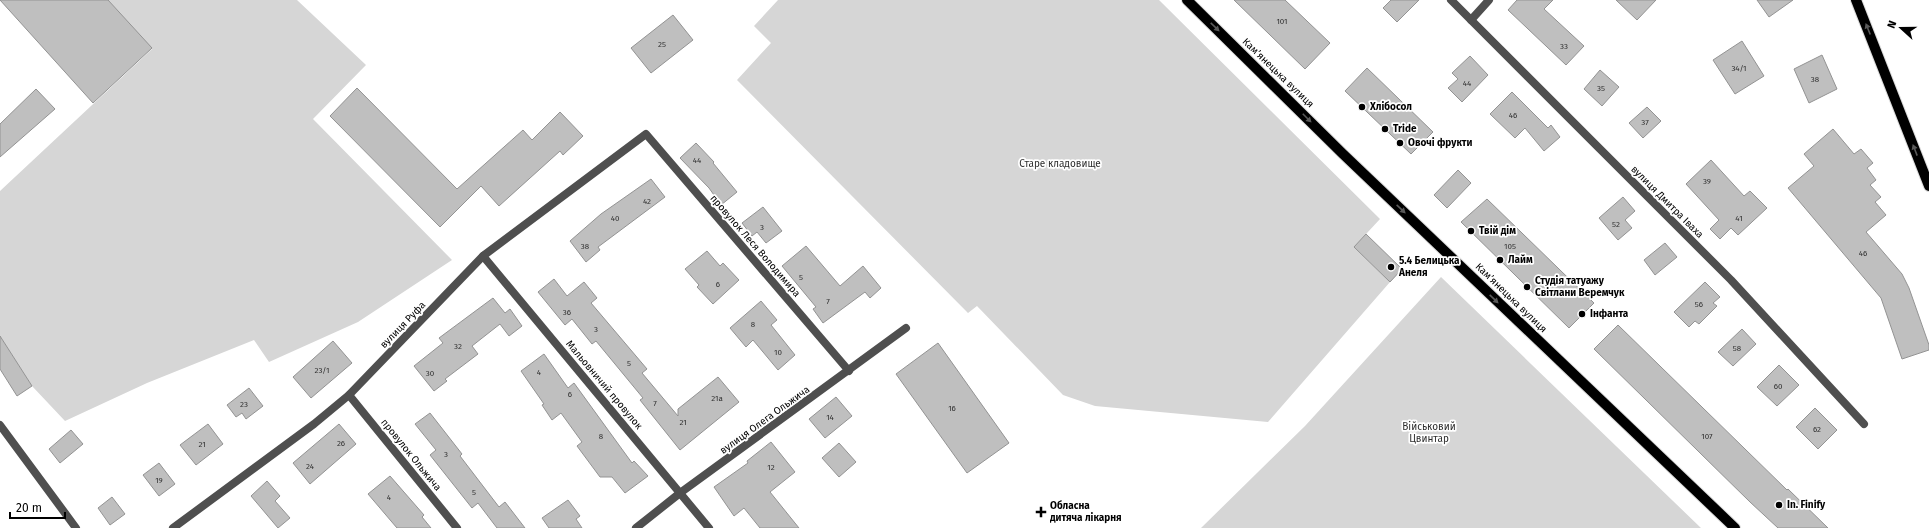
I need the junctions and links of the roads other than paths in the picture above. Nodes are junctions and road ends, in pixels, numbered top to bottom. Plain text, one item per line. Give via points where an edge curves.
1 (1187, 0) edge
2 (1451, 0) edge
3 (1488, 0) edge
4 (1856, 0) edge
5 (1471, 20) junction
6 (646, 134) joint
7 (1929, 186) edge
8 (483, 256) junction
9 (906, 328) dead end
10 (849, 371) junction
11 (349, 395) junction
12 (1864, 424) dead end
13 (0, 425) edge
14 (680, 493) junction
15 (76, 528) edge
16 (172, 528) edge
17 (457, 528) edge
18 (636, 528) edge
19 (709, 528) edge
20 (1735, 528) edge

1 -> 20 main road, Камʼянецька вулиця via 1343,154
2 - 5 street, вулиця Дмитра Іваха
3 - 5 street
7 -> 4 main road
5 - 12 street, вулиця Дмитра Іваха via 1732,280
6 - 8 street, вулиця Руфа
6 - 10 street, провулок Леся Володимира
8 - 11 street, вулиця Руфа
8 - 14 street, Мальовничий провулок
9 - 10 street, вулиця Олега Ольжича
10 - 14 street, вулиця Олега Ольжича
11 - 16 street, вулиця Руфа via 314,424
11 - 17 street, провулок Ольжича
13 - 15 street
14 - 18 street, вулиця Олега Ольжича
14 - 19 street, Мальовничий провулок

